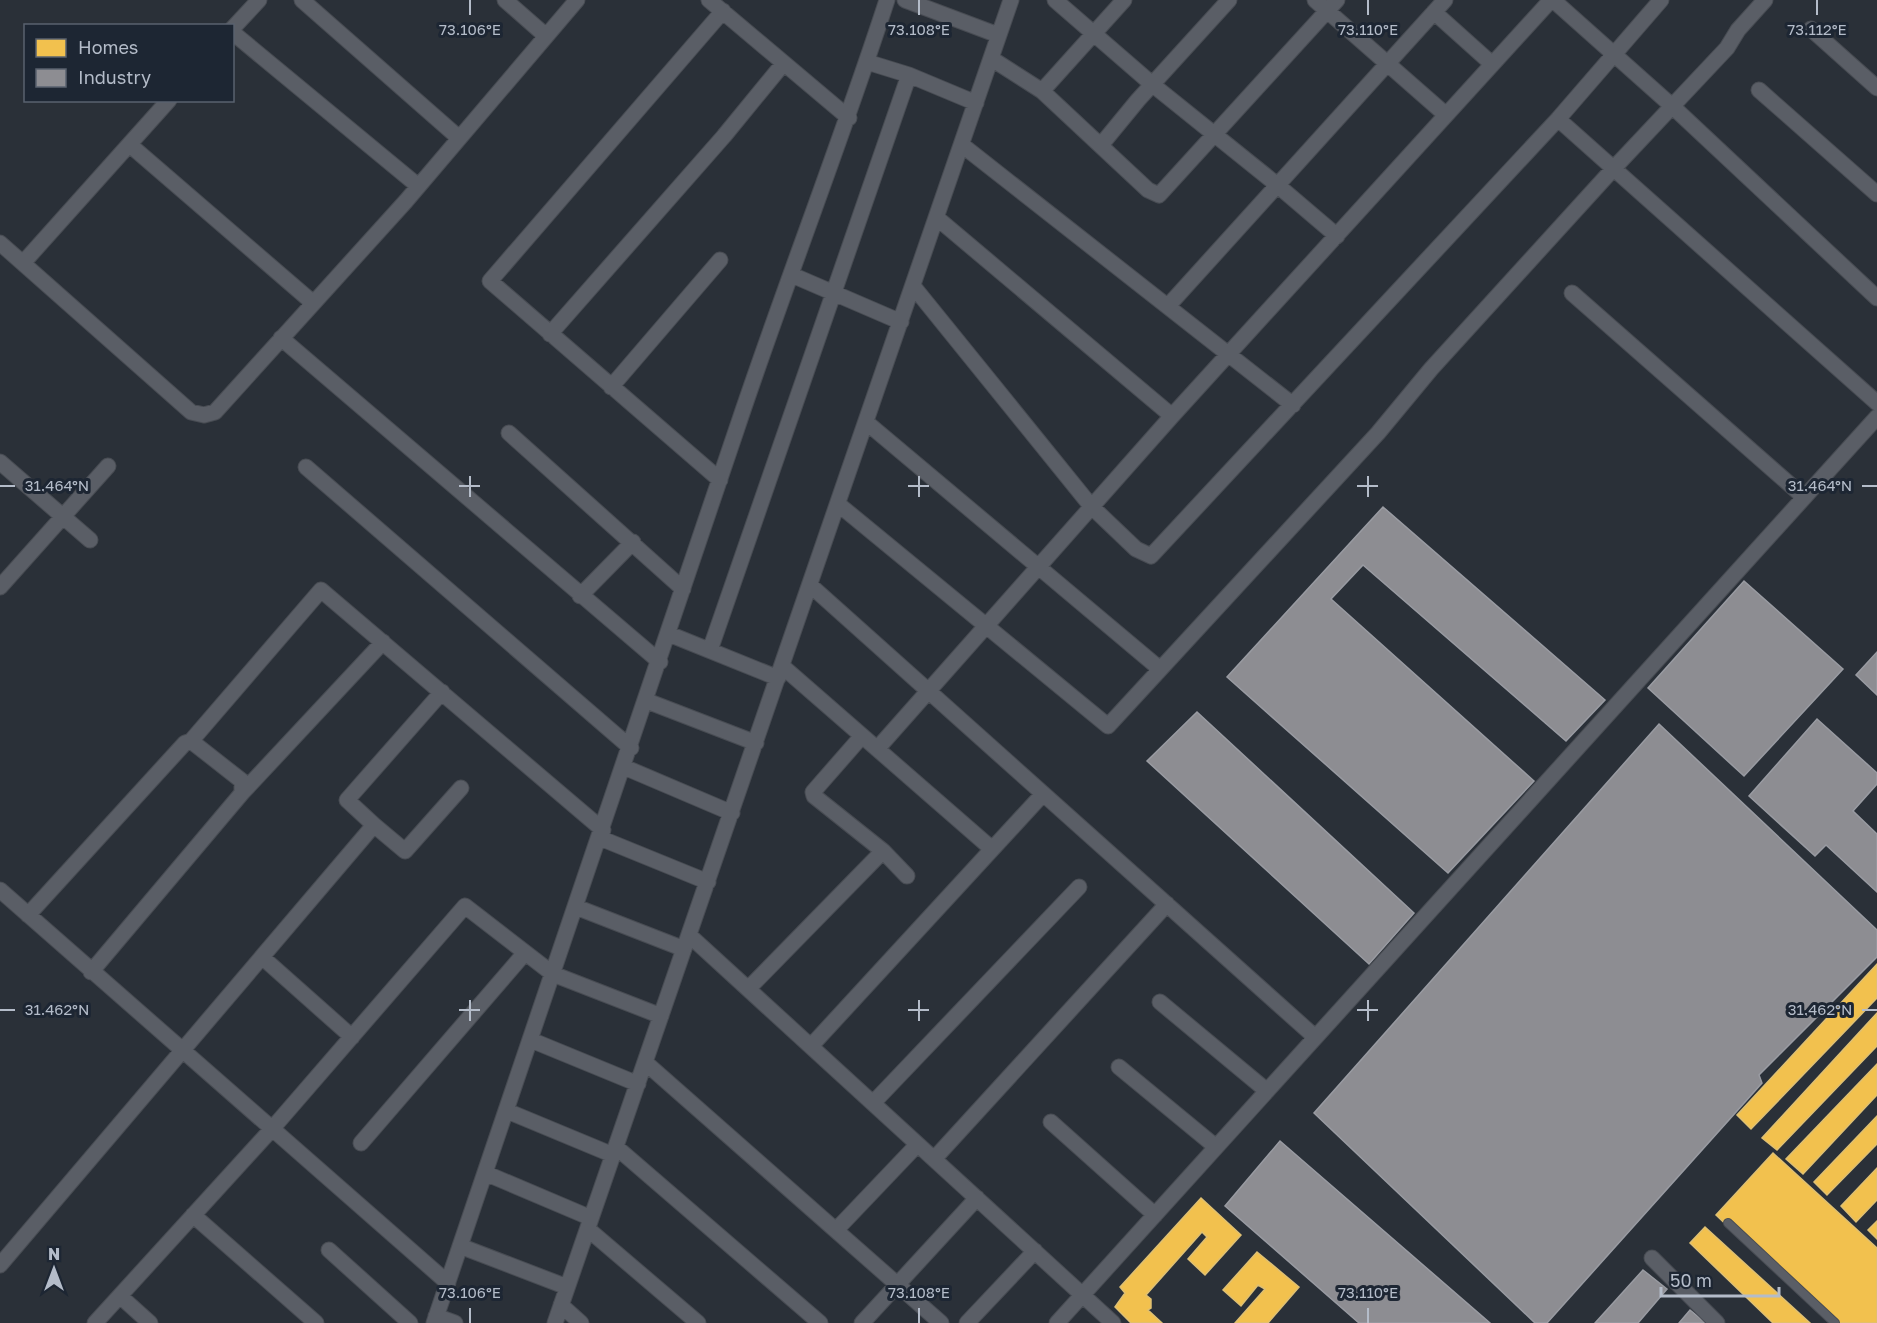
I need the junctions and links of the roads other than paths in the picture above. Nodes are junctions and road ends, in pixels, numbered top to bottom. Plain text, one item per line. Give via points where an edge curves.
1 (259, 0) edge
2 (302, 0) edge
3 (505, 0) edge
4 (577, 0) edge
5 (709, 0) edge
6 (887, 0) edge
7 (905, 0) edge
8 (1011, 0) edge
9 (1056, 0) edge
10 (1124, 0) edge
11 (1229, 0) edge
12 (1315, 0) edge
13 (1445, 0) edge
14 (1552, 0) edge
15 (1661, 0) edge
16 (1765, 0) edge
17 (1332, 5) edge
18 (723, 11) junction
19 (1434, 12) junction
20 (234, 29) edge
21 (1811, 29) dead end
22 (234, 33) edge
23 (1093, 33) junction
24 (998, 35) junction
25 (546, 36) junction
26 (1614, 54) junction
27 (992, 59) junction
28 (867, 62) junction
29 (1386, 63) junction
30 (783, 64) junction
31 (1492, 64) junction
32 (909, 75) junction
33 (1152, 86) junction
34 (1877, 88) edge
35 (1759, 90) dead end
36 (1042, 91) junction
37 (167, 102) edge
38 (976, 103) junction
39 (1672, 106) junction
40 (1446, 115) junction
41 (849, 118) junction
42 (1558, 119) junction
43 (1215, 136) junction
44 (459, 138) junction
45 (129, 145) junction
46 (962, 145) junction
47 (1101, 145) junction
48 (1614, 168) junction
49 (1276, 184) junction
50 (417, 185) junction
51 (1877, 194) edge
52 (937, 218) junction
53 (1337, 236) junction
54 (0, 243) edge
55 (720, 260) dead end
56 (23, 262) junction
57 (792, 275) junction
58 (913, 286) junction
59 (1572, 293) dead end
60 (835, 294) junction
61 (1877, 298) edge
62 (312, 302) junction
63 (1168, 306) junction
64 (901, 322) junction
65 (549, 334) junction
66 (281, 339) junction
67 (1228, 354) junction
68 (611, 387) junction
69 (1877, 403) edge
70 (1293, 405) junction
71 (1172, 416) junction
72 (1877, 417) edge
73 (866, 422) junction
74 (509, 433) dead end
75 (1, 465) edge
76 (108, 466) dead end
77 (306, 467) dead end
78 (720, 480) junction
79 (1804, 497) junction
80 (838, 504) junction
81 (1091, 506) junction
82 (63, 517) junction
83 (90, 540) dead end
84 (633, 542) junction
85 (1038, 567) junction
86 (810, 585) junction
87 (0, 587) edge
88 (683, 589) junction
89 (580, 596) junction
90 (987, 627) junction
91 (669, 634) junction
92 (383, 642) junction
93 (710, 650) junction
94 (660, 662) junction
95 (1160, 669) junction
96 (780, 672) junction
97 (928, 690) junction
98 (442, 692) junction
99 (647, 701) junction
100 (862, 736) junction
101 (190, 741) junction
102 (756, 743) junction
103 (631, 748) junction
104 (877, 749) junction
105 (624, 767) junction
106 (461, 788) dead end
107 (242, 793) junction
108 (1043, 794) junction
109 (732, 813) junction
110 (374, 825) junction
111 (601, 834) junction
112 (992, 849) junction
113 (883, 851) junction
114 (907, 876) dead end
115 (708, 882) junction
116 (1079, 887) dead end
117 (0, 890) edge
118 (1167, 904) junction
119 (576, 907) junction
120 (28, 915) junction
121 (687, 942) junction
122 (524, 954) junction
123 (262, 957) junction
124 (91, 972) junction
125 (553, 974) junction
126 (748, 989) junction
127 (1160, 1002) dead end
128 (661, 1016) junction
129 (351, 1037) junction
130 (1315, 1037) junction
131 (531, 1040) junction
132 (811, 1046) junction
133 (182, 1051) junction
134 (646, 1064) junction
135 (1119, 1067) dead end
136 (638, 1084) junction
137 (1267, 1091) junction
138 (873, 1103) junction
139 (507, 1111) junction
140 (1051, 1122) dead end
141 (271, 1130) junction
142 (361, 1143) dead end
143 (917, 1145) junction
144 (1216, 1147) junction
145 (614, 1151) junction
146 (934, 1159) junction
147 (485, 1173) junction
148 (977, 1198) junction
149 (193, 1215) junction
150 (1155, 1215) junction
151 (1728, 1223) dead end
152 (590, 1224) junction
153 (836, 1230) junction
154 (460, 1246) junction
155 (329, 1250) dead end
156 (1035, 1251) junction
157 (1652, 1258) dead end
158 (0, 1265) edge
159 (448, 1283) junction
160 (898, 1285) junction
161 (567, 1287) junction
162 (1083, 1295) junction
163 (120, 1296) junction
164 (561, 1305) junction
165 (435, 1319) edge
166 (95, 1323) edge
167 (150, 1323) edge
168 (316, 1323) edge
169 (410, 1323) edge
170 (455, 1323) edge
171 (555, 1323) edge
172 (581, 1323) edge
173 (698, 1323) edge
174 (820, 1323) edge
175 (862, 1323) edge
176 (941, 1323) edge
177 (967, 1323) edge
178 (1057, 1323) edge
179 (1113, 1323) edge
180 (1717, 1323) edge
181 (1835, 1323) edge

1 - 20 street
2 - 44 street
3 - 25 street
4 - 25 street
5 - 18 street
6 - 28 street
7 - 24 street
8 - 24 street
9 - 23 street
10 - 23 street
11 - 33 street
12 - 17 street
13 - 19 street
14 - 26 street
14 - 31 street
15 - 26 street
16 - 39 street via 1727,48
17 - 29 street
17 - 43 street
18 - 30 street
18 - 65 street via 490,281
19 - 29 street
19 - 31 street
21 - 34 street
22 - 50 street
23 - 33 street
23 - 36 street
24 - 27 street
25 - 44 street
26 - 39 street
26 - 42 street
27 - 36 street
27 - 38 street
28 - 32 street
28 - 41 street
29 - 40 street
29 - 49 street
30 - 41 street
30 - 65 street
31 - 40 street
32 - 38 street
32 - 60 street
33 - 43 street
33 - 47 street
35 - 51 street
36 - 47 street
37 - 45 street
38 - 46 street
39 - 48 street
39 - 61 street
40 - 53 street
41 - 57 street
42 - 48 street
42 - 70 street
43 - 47 street via 1159,195 1148,190
43 - 49 street
44 - 50 street
45 - 56 street
45 - 62 street
46 - 52 street
46 - 63 street
48 - 69 street
48 - 95 street via 1370,442
49 - 53 street
49 - 63 street
50 - 62 street
52 - 58 street
52 - 71 street
53 - 67 street
54 - 56 street
55 - 68 street
56 - 66 street via 191,412 215,412
57 - 60 street
57 - 78 street
58 - 64 street
58 - 81 street
59 - 79 street
60 - 64 street
60 - 93 street
62 - 66 street
63 - 67 street
64 - 73 street
65 - 68 street
66 - 89 street
67 - 70 street
67 - 71 street
68 - 78 street
70 - 81 street via 1151,556 1136,549
71 - 81 street
72 - 79 street
73 - 80 street
73 - 85 street
74 - 84 street
75 - 82 street
76 - 82 street
77 - 103 street
78 - 88 street
79 - 130 street
80 - 86 street
80 - 90 street
81 - 85 street
82 - 83 street
82 - 87 street
84 - 88 street
84 - 89 street
85 - 90 street
85 - 95 street
86 - 96 street
86 - 97 street
88 - 91 street
89 - 94 street
90 - 95 street via 1108,726
90 - 97 street
91 - 93 street
91 - 94 street
92 - 98 street
92 - 101 street via 321,590
92 - 107 street
93 - 96 street
94 - 99 street
96 - 100 street
96 - 102 street
97 - 104 street
97 - 108 street
98 - 110 street via 348,801
98 - 111 street
99 - 102 street
99 - 103 street
100 - 104 street
100 - 113 street via 813,792
101 - 107 street via 242,781
101 - 120 street
102 - 109 street
103 - 105 street
104 - 112 street
105 - 109 street
105 - 111 street
106 - 110 street via 405,851
107 - 124 street
108 - 112 street
108 - 118 street
109 - 115 street
110 - 123 street
111 - 115 street
111 - 119 street
112 - 132 street
113 - 114 street
113 - 126 street
115 - 121 street
116 - 138 street
117 - 120 street
118 - 130 street
118 - 146 street
119 - 121 street
119 - 125 street
120 - 124 street
121 - 126 street
121 - 128 street
122 - 125 street
122 - 129 street via 465,906
122 - 142 street
123 - 129 street
123 - 133 street
124 - 133 street
125 - 128 street
125 - 131 street
126 - 132 street
127 - 137 street
128 - 134 street
129 - 141 street
130 - 137 street
131 - 136 street
131 - 139 street
132 - 138 street
133 - 141 street
133 - 158 street
134 - 136 street
134 - 153 street
135 - 144 street
136 - 145 street
137 - 144 street
138 - 143 street
139 - 145 street
139 - 147 street
140 - 150 street
141 - 149 street
141 - 159 street
143 - 146 street
143 - 153 street
144 - 150 street
145 - 152 street
145 - 174 street
146 - 148 street
147 - 152 street
147 - 154 street
148 - 156 street
148 - 160 street
149 - 163 street
149 - 168 street
150 - 162 street
151 - 181 lane
152 - 161 street
152 - 173 street
153 - 160 street
154 - 159 street
154 - 161 street
155 - 169 street
156 - 162 street
156 - 177 street
157 - 180 street
159 - 165 street
160 - 175 street
160 - 176 street
161 - 164 street
162 - 178 street
162 - 179 street
163 - 166 street
163 - 167 street
164 - 171 street
164 - 172 street
165 - 170 street

